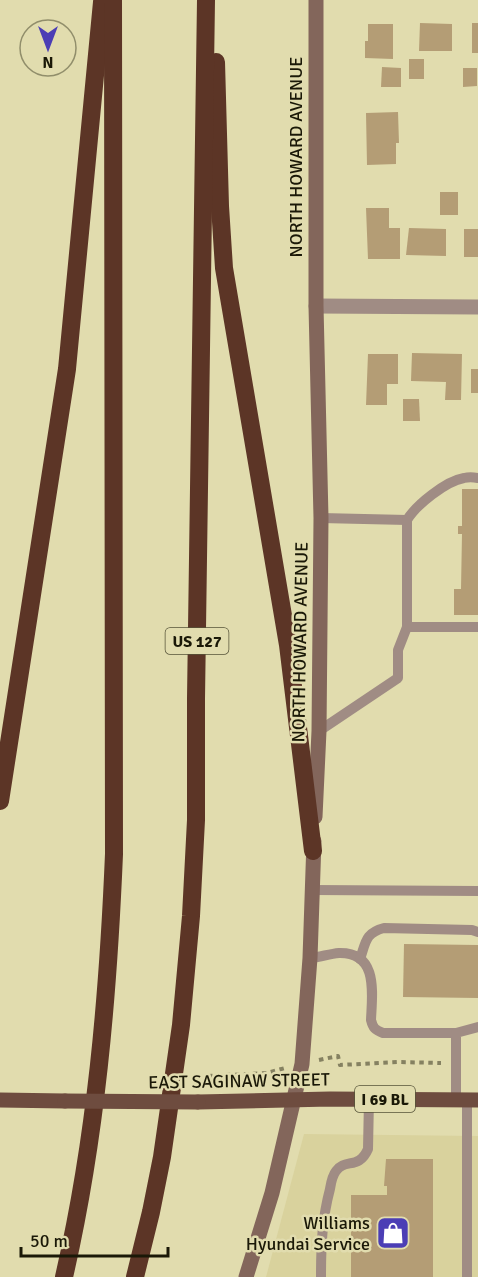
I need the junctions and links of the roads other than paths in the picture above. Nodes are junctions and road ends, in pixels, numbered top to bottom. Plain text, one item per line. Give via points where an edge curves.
1 (103, 0) edge
2 (113, 0) edge
3 (206, 0) edge
4 (213, 0) edge
5 (316, 0) edge
6 (315, 306) junction
7 (478, 307) edge
8 (478, 478) edge
9 (321, 518) junction
10 (407, 520) junction
11 (407, 627) junction
12 (478, 627) edge
13 (319, 731) junction
14 (0, 801) edge
15 (313, 851) junction
16 (313, 890) junction
17 (478, 891) edge
18 (478, 932) edge
19 (310, 958) junction
20 (360, 959) junction
21 (476, 1028) edge
22 (456, 1033) junction
23 (292, 1099) junction
24 (369, 1099) junction
25 (0, 1100) edge
26 (467, 1100) edge
27 (64, 1277) edge
28 (135, 1277) edge
29 (246, 1277) edge
30 (321, 1277) edge
31 (467, 1277) edge

1 - 14 highway via 67,369
2 - 27 highway via 114,854 97,1087 84,1182
3 - 28 highway, US 127 via 192,895 186,985 171,1091 151,1212
4 - 15 highway via 224,268 288,645
5 - 6 street, NORTH HOWARD AVENUE
6 - 7 street
6 - 9 street, NORTH HOWARD AVENUE
8 - 10 lane via 453,481 414,509
9 - 10 lane
9 - 13 street, NORTH HOWARD AVENUE
10 - 11 lane
11 - 12 lane
11 - 13 lane via 398,650 398,678
13 - 15 street, NORTH HOWARD AVENUE
15 - 16 street, NORTH HOWARD AVENUE
16 - 17 lane
16 - 19 street, NORTH HOWARD AVENUE
18 - 20 lane via 384,928 368,937
19 - 20 lane via 339,953
19 - 23 street, NORTH HOWARD AVENUE via 302,1064
20 - 22 lane via 372,981 371,1020 376,1031
21 - 22 lane
22 - 26 lane via 456,1064
23 - 24 main road, EAST SAGINAW STREET / I 69 BL
23 - 25 main road, EAST SAGINAW STREET / I 69 BL, bridge
23 - 29 street, NORTH HOWARD AVENUE via 272,1193
24 - 26 main road, EAST SAGINAW STREET / I 69 BL
24 - 30 lane via 365,1157 336,1170 325,1204
26 - 31 lane

